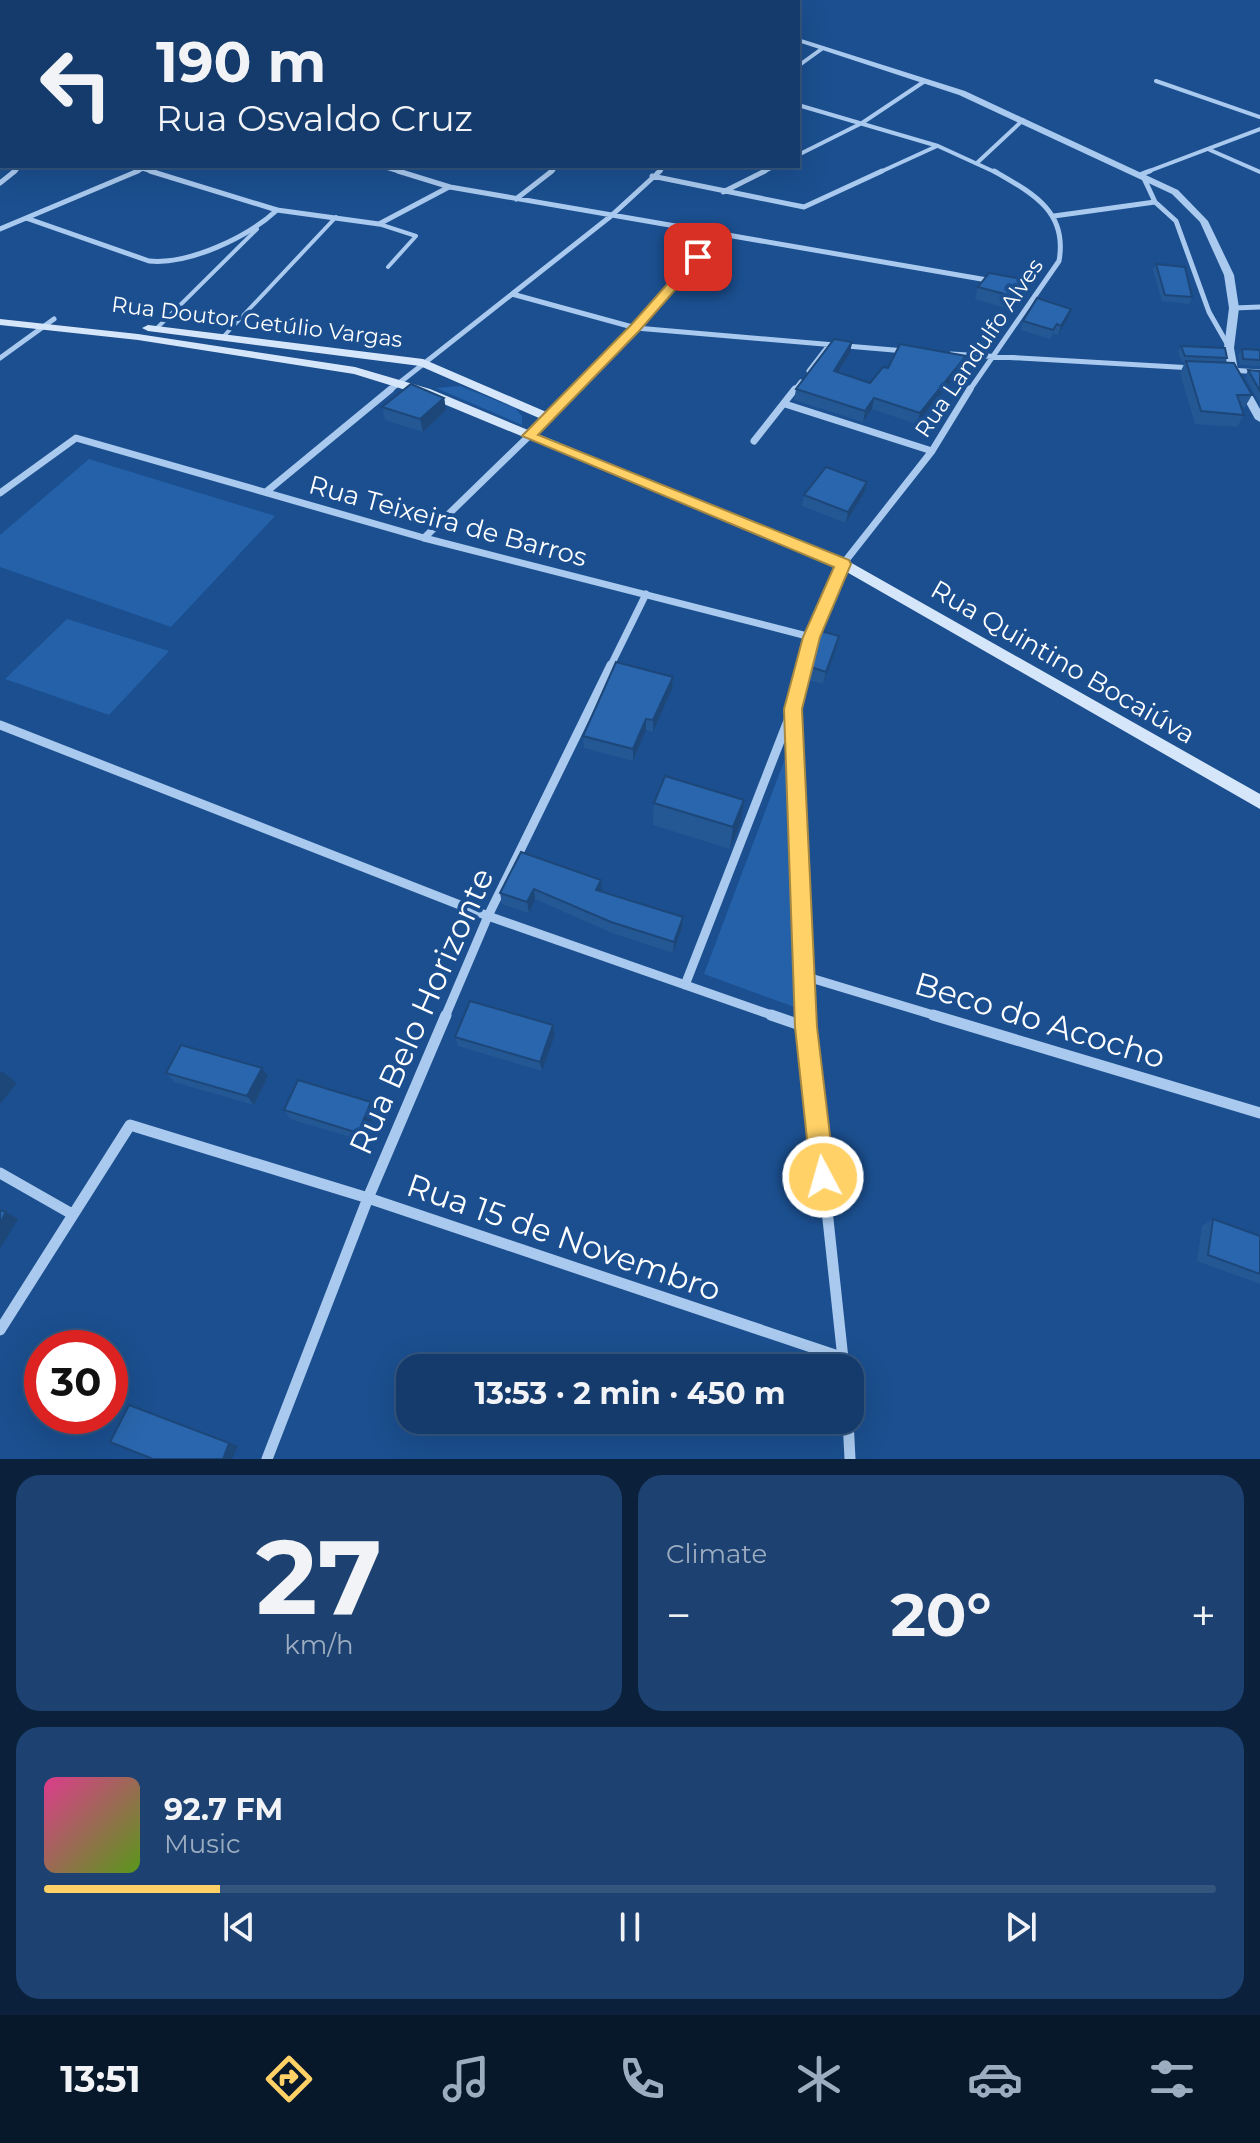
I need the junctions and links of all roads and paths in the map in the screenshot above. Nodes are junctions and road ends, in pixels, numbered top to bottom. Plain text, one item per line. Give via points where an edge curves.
1 (800, 41) edge
2 (823, 48) junction
3 (800, 65) edge
4 (925, 81) junction
5 (1156, 81) dead end
6 (800, 106) edge
7 (1260, 117) edge
8 (1023, 120) junction
9 (862, 123) junction
10 (1260, 129) edge
11 (938, 146) junction
12 (1210, 150) junction
13 (800, 154) edge
14 (978, 162) junction
15 (19, 168) edge
16 (146, 168) edge
17 (388, 168) edge
18 (555, 168) edge
19 (662, 168) edge
20 (771, 168) edge
21 (1260, 172) edge
22 (1142, 174) junction
23 (652, 176) junction
24 (0, 183) edge
25 (450, 187) junction
26 (723, 192) junction
27 (516, 199) junction
28 (1155, 202) junction
29 (277, 210) junction
30 (611, 216) junction
31 (1054, 216) junction
32 (336, 217) junction
33 (26, 218) junction
34 (379, 224) junction
35 (0, 229) edge
36 (257, 229) junction
37 (718, 233) junction
38 (388, 267) dead end
39 (994, 281) edge
40 (1025, 287) edge
41 (1040, 289) junction
42 (512, 294) junction
43 (1260, 307) edge
44 (1234, 308) junction
45 (0, 316) edge
46 (0, 322) edge
47 (50, 322) junction
48 (636, 328) junction
49 (156, 329) junction
50 (223, 337) junction
51 (829, 345) junction
52 (1229, 348) junction
53 (917, 352) edge
54 (946, 354) edge
55 (990, 357) junction
56 (0, 358) edge
57 (423, 363) junction
58 (1202, 368) edge
59 (1217, 369) edge
60 (1233, 370) junction
61 (1260, 372) edge
62 (448, 375) junction
63 (399, 382) junction
64 (426, 392) junction
65 (785, 404) junction
66 (542, 415) junction
67 (1260, 419) edge
68 (524, 433) junction
69 (754, 441) dead end
70 (932, 451) junction
71 (266, 492) junction
72 (0, 493) edge
73 (424, 538) junction
74 (843, 564) junction
75 (646, 594) junction
76 (811, 637) junction
77 (793, 709) junction
78 (0, 725) edge
79 (1260, 802) edge
80 (488, 916) junction
81 (804, 976) junction
82 (685, 985) junction
83 (806, 1027) junction
84 (1260, 1113) edge
85 (0, 1173) edge
86 (368, 1198) junction
87 (72, 1214) junction
88 (0, 1330) edge
89 (818, 1354) edge
90 (843, 1354) edge
91 (849, 1434) edge
92 (267, 1459) edge
93 (850, 1459) edge

1 - 2 street
2 - 3 street
2 - 4 street
4 - 8 street
4 - 9 street
5 - 7 street
6 - 9 street
8 - 14 street
8 - 22 street
9 - 11 street
9 - 13 street
10 - 12 street
11 - 14 street
11 - 26 street via 804,207
12 - 21 street
12 - 22 street
14 - 31 street via 1027,190
15 - 24 street
16 - 29 street
16 - 33 street
17 - 25 street
18 - 27 street
19 - 23 street
20 - 26 street
22 - 28 street
22 - 44 street via 1175,192 1204,221 1229,275
23 - 26 street
23 - 30 street
25 - 27 street
25 - 34 street
27 - 30 street
28 - 31 street
28 - 52 street via 1176,221 1209,312
29 - 32 street
29 - 36 street
30 - 37 street
30 - 42 street
31 - 41 street, Rua Landulfo Alves via 1063,239 1059,261
32 - 34 street
32 - 50 lane
33 - 35 street
33 - 36 street via 158,263 184,259
34 - 38 lane via 416,236
36 - 49 lane
37 - 39 street
37 - 48 street
40 - 41 street
41 - 55 street, Rua Landulfo Alves
42 - 48 street
42 - 57 street
43 - 44 street
44 - 52 street
45 - 47 main road, Rua Doutor Getúlio Vargas
46 - 47 main road, Rua Doutor Getúlio Vargas
47 - 49 main road, Rua Doutor Getúlio Vargas
47 - 56 street
47 - 63 main road, Rua Doutor Getúlio Vargas
48 - 51 street
48 - 66 street
49 - 50 main road, Rua Doutor Getúlio Vargas
50 - 57 main road, Rua Doutor Getúlio Vargas
51 - 53 street
51 - 65 street
52 - 60 street
54 - 55 street
55 - 58 street
55 - 70 street, Rua Landulfo Alves
57 - 62 main road, Rua Doutor Getúlio Vargas
57 - 63 street
59 - 60 street
60 - 61 street
60 - 67 street
62 - 64 main road
62 - 66 main road, Rua Doutor Getúlio Vargas
63 - 64 main road, Rua Doutor Getúlio Vargas
63 - 71 street
64 - 68 main road, Rua Doutor Getúlio Vargas
65 - 69 street
65 - 70 street
66 - 68 main road
68 - 73 street
68 - 74 main road, Rua Quintino Bocaiúva
70 - 74 street, Rua Landulfo Alves
71 - 72 street, Rua Teixeira de Barros via 76,438
71 - 73 street, Rua Teixeira de Barros
73 - 75 street, Rua Teixeira de Barros
74 - 76 street, Rua Landulfo Alves
74 - 79 main road, Rua Quintino Bocaiúva
75 - 76 street, Rua Teixeira de Barros
75 - 80 street, Rua Belo Horizonte
76 - 77 street, Rua Landulfo Alves
77 - 81 street
77 - 82 street
78 - 80 street
80 - 82 street
80 - 86 street, Rua Belo Horizonte
81 - 83 street
81 - 84 street, Beco do Acocho
82 - 83 street
83 - 90 street
85 - 87 street
86 - 87 street, Rua 15 de Novembro via 130,1125
86 - 89 street, Rua 15 de Novembro
86 - 92 street, Rua Belo Horizonte
87 - 88 street
91 - 93 street

